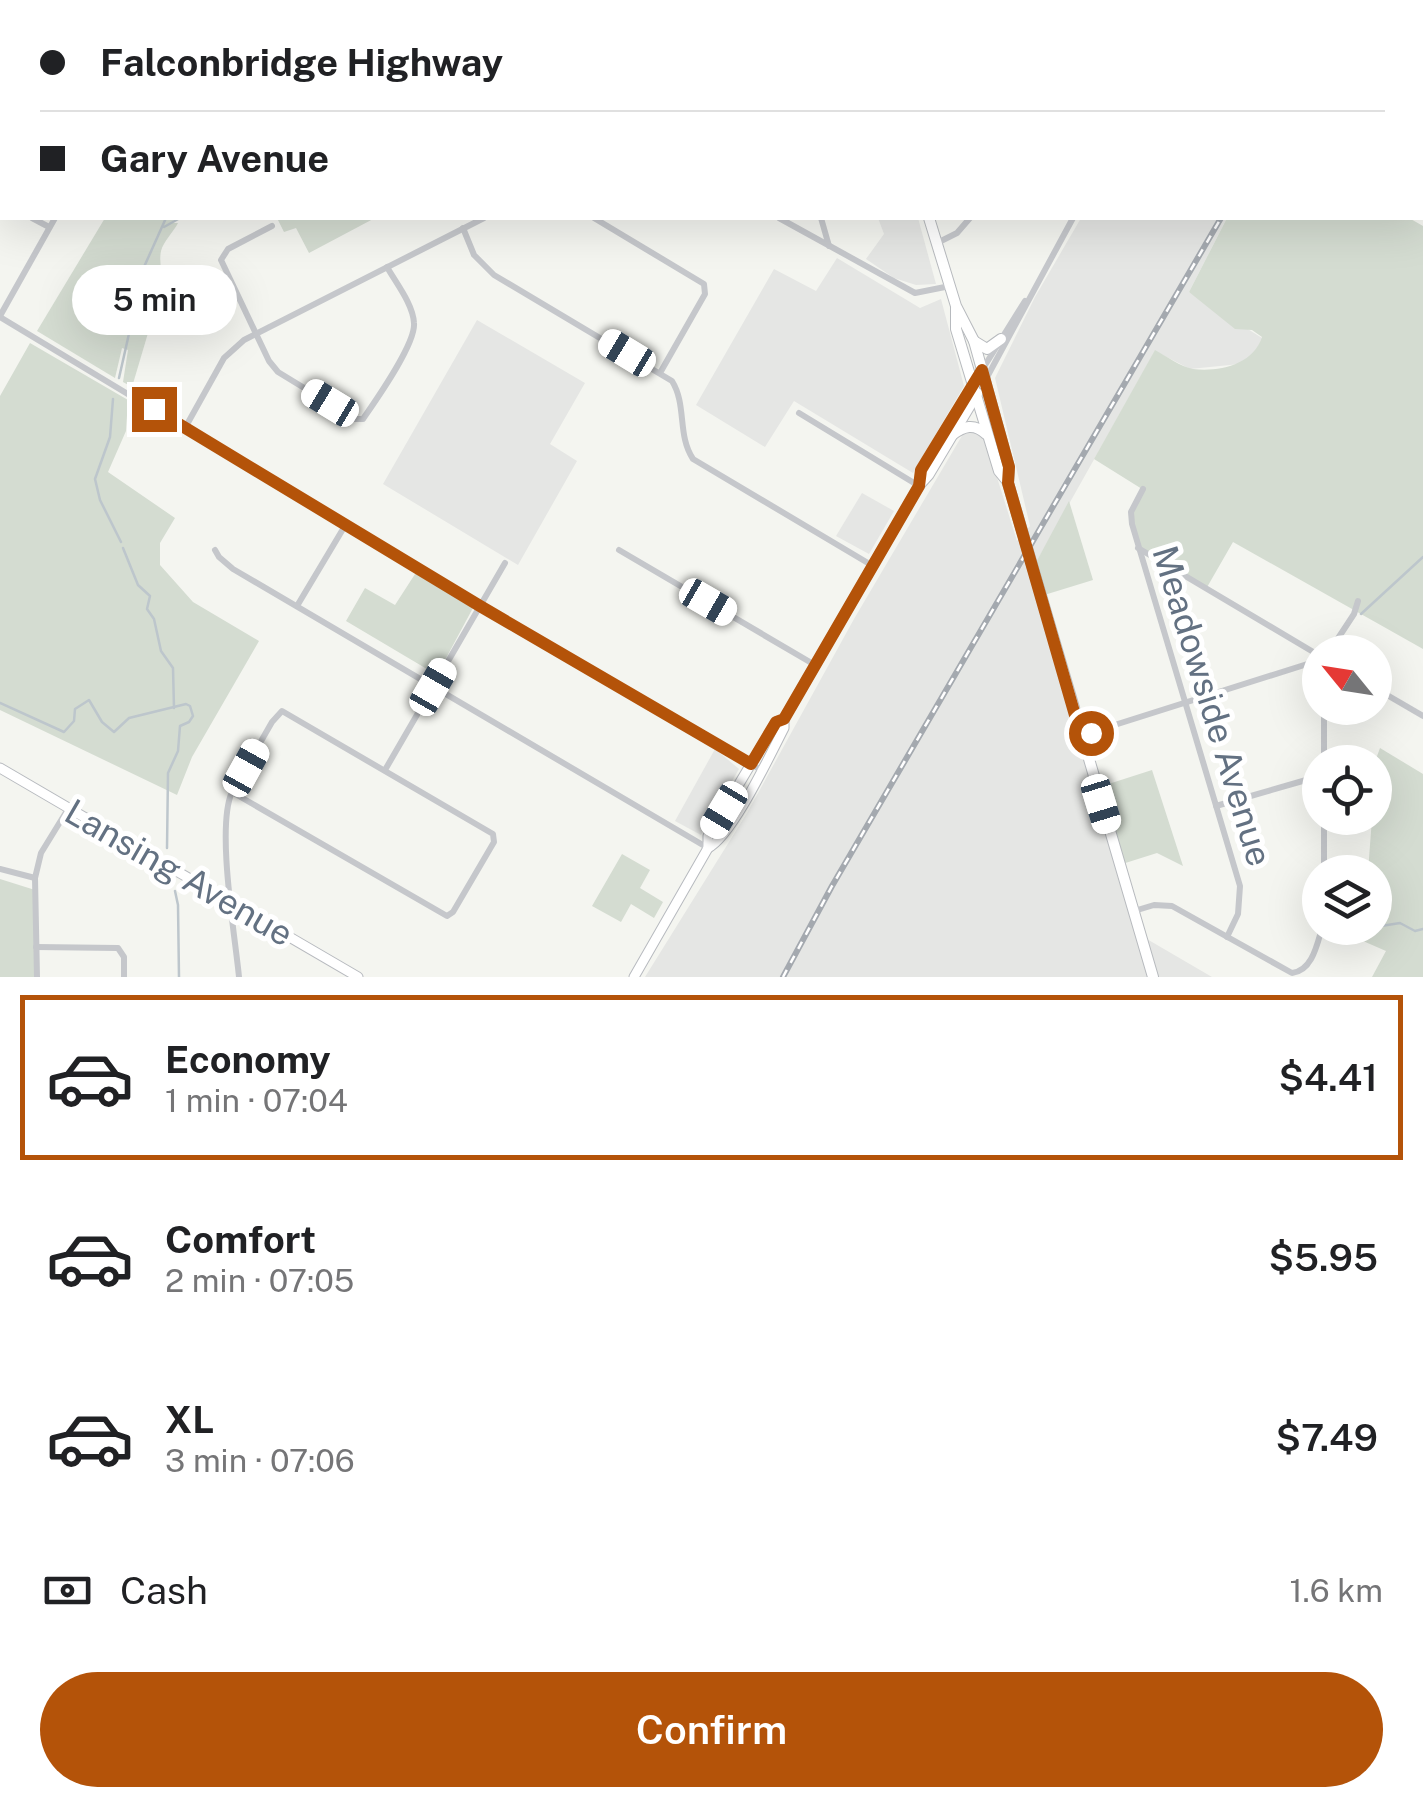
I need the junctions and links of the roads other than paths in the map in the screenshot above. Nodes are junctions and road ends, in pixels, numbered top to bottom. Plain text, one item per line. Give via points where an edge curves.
1 (36, 220) edge
2 (54, 220) edge
3 (480, 220) edge
4 (597, 220) edge
5 (782, 220) edge
6 (822, 220) edge
7 (931, 220) edge
8 (968, 220) edge
9 (1072, 220) edge
10 (272, 226) dead end
11 (49, 227) junction
12 (464, 228) junction
13 (937, 243) junction
14 (830, 248) junction
15 (387, 266) junction
16 (950, 286) junction
17 (1029, 296) junction
18 (956, 306) junction
19 (0, 317) edge
20 (256, 333) junction
21 (1001, 339) junction
22 (974, 341) junction
23 (660, 372) junction
24 (979, 383) junction
25 (798, 413) dead end
26 (186, 428) junction
27 (952, 435) junction
28 (989, 436) junction
29 (1008, 483) junction
30 (919, 486) junction
31 (1143, 490) dead end
32 (346, 524) junction
33 (1138, 548) junction
34 (215, 550) dead end
35 (619, 550) dead end
36 (505, 563) dead end
37 (873, 566) junction
38 (1358, 601) dead end
39 (297, 606) junction
40 (480, 606) junction
41 (1340, 635) edge
42 (1302, 647) edge
43 (1302, 664) edge
44 (815, 665) junction
45 (433, 687) junction
46 (1392, 698) edge
47 (1185, 704) junction
48 (1423, 716) edge
49 (784, 719) junction
50 (1081, 736) junction
51 (751, 764) junction
52 (0, 768) edge
53 (386, 770) junction
54 (762, 770) junction
55 (1302, 781) edge
56 (232, 792) junction
57 (1216, 806) junction
58 (68, 809) junction
59 (708, 848) junction
60 (0, 868) edge
61 (36, 878) junction
62 (232, 903) junction
63 (1134, 911) junction
64 (1226, 937) junction
65 (1316, 945) edge
66 (36, 947) junction
67 (37, 977) edge
68 (124, 977) edge
69 (239, 977) edge
70 (358, 977) edge
71 (634, 977) edge
72 (1153, 977) edge

1 - 11 street
2 - 11 street
3 - 12 street
4 - 23 street via 704,284 705,294
5 - 14 street
6 - 14 street
7 - 13 main road
8 - 13 street
9 - 17 street
10 - 20 street via 228,249 222,260
11 - 19 street
12 - 15 street
12 - 23 street via 474,255 494,275
13 - 16 main road
14 - 16 street via 915,293
15 - 20 street
15 - 20 street via 411,310 413,334 363,419 278,372
16 - 18 main road
17 - 21 street
17 - 24 street
18 - 22 main road
18 - 24 main road via 956,330
19 - 26 street
20 - 26 street via 224,358
21 - 22 main road via 990,348
21 - 24 street
22 - 24 main road
23 - 37 street via 678,391 682,433 693,460
24 - 27 main road
24 - 28 main road
24 - 29 main road via 1009,467
24 - 30 main road via 921,470
25 - 30 street
26 - 32 street
27 - 28 main road via 974,426
27 - 30 main road
28 - 29 main road
29 - 50 main road
30 - 37 main road
31 - 33 street, Meadowside Avenue via 1130,518
32 - 39 street
32 - 40 street
33 - 42 street
33 - 47 street, Meadowside Avenue
34 - 39 street via 233,569
35 - 44 street
36 - 40 street
37 - 44 main road
38 - 41 street
39 - 45 street
40 - 45 street
40 - 51 street
43 - 47 street
44 - 49 main road
45 - 53 street
45 - 59 street
46 - 48 street
47 - 50 street
47 - 57 street, Meadowside Avenue
49 - 51 main road
49 - 54 main road
50 - 63 main road
51 - 54 street
51 - 59 main road via 708,836
52 - 58 main road, Lansing Avenue
53 - 56 street via 282,711
53 - 56 street via 493,834 447,916
54 - 59 main road via 719,842
55 - 57 street
56 - 62 street
57 - 64 street, Meadowside Avenue via 1240,894
58 - 61 street via 42,853
58 - 62 main road, Lansing Avenue
59 - 71 main road
60 - 61 street
61 - 66 street
62 - 69 street
62 - 70 main road, Lansing Avenue
63 - 64 street via 1169,905
63 - 72 main road
64 - 65 street via 1296,973 1308,965
66 - 67 street
66 - 68 street via 118,948

